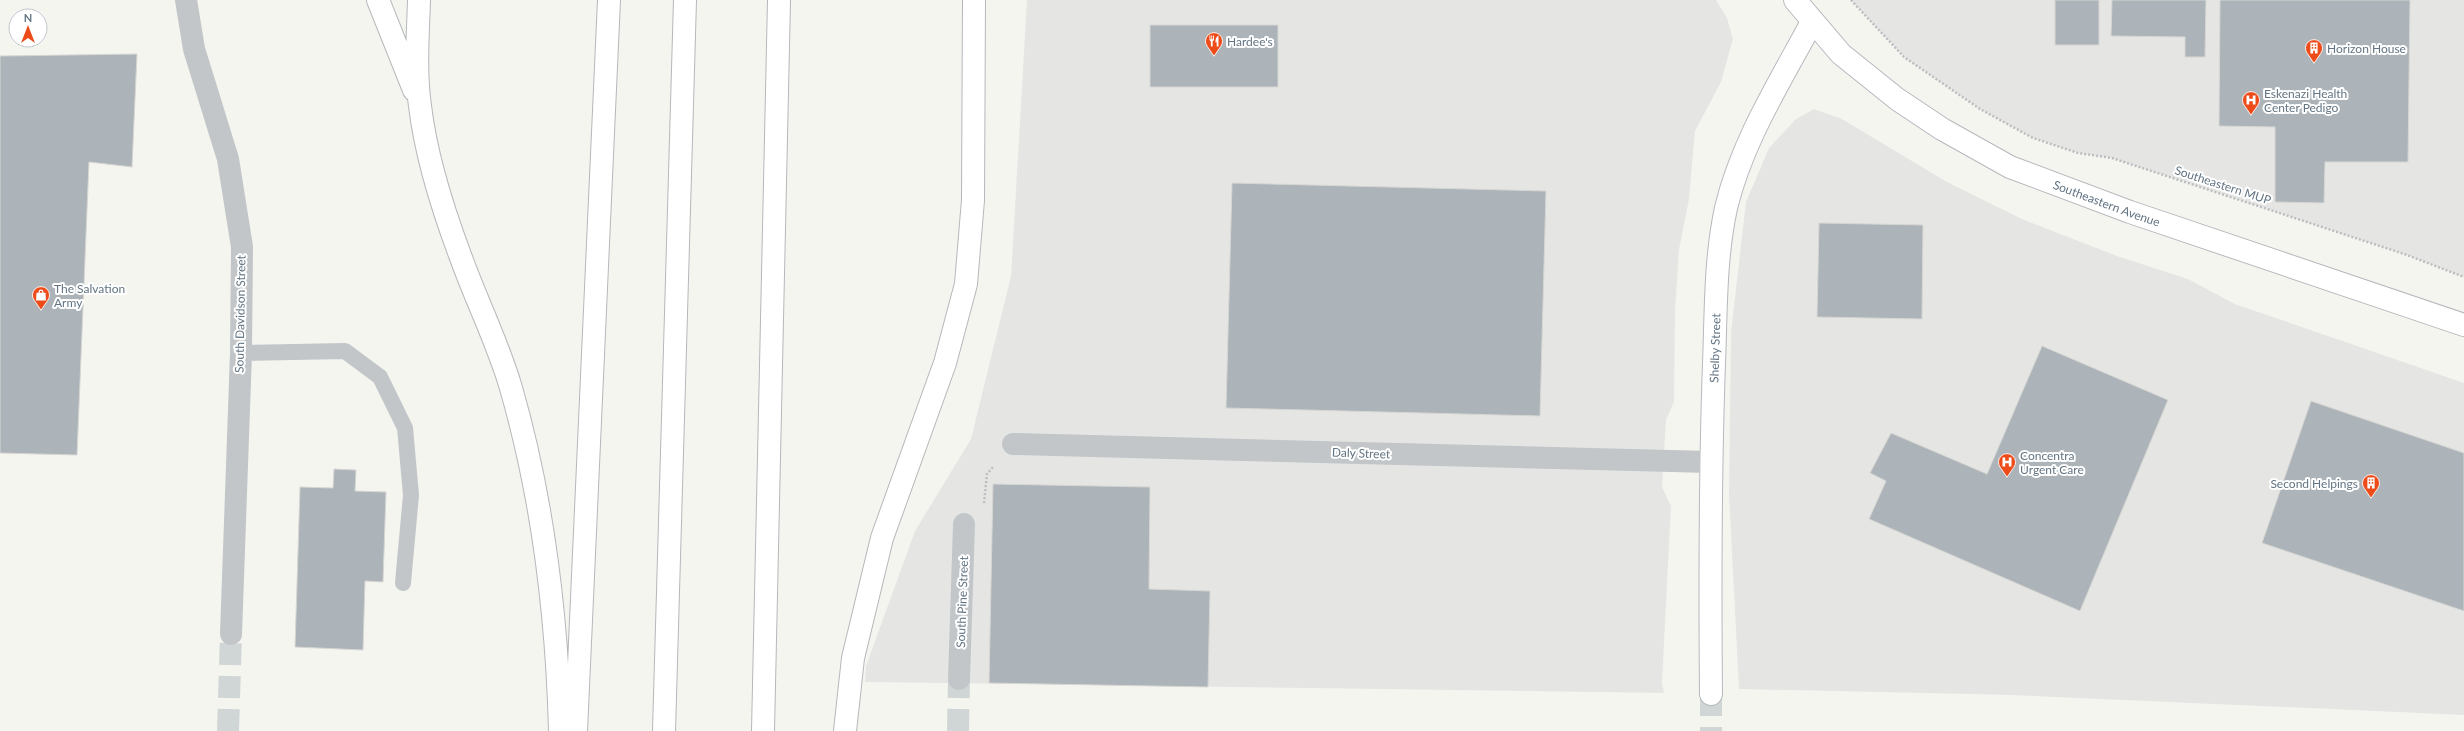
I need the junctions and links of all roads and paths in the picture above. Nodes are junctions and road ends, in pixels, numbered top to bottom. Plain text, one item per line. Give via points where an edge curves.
1 (186, 0) edge
2 (378, 0) edge
3 (419, 0) edge
4 (609, 0) edge
5 (685, 0) edge
6 (779, 0) edge
7 (974, 0) edge
8 (1795, 0) edge
9 (1851, 0) edge
10 (1812, 22) junction
11 (420, 105) junction
12 (2464, 277) edge
13 (2464, 325) edge
14 (241, 353) junction
15 (1013, 444) joint
16 (1710, 462) junction
17 (964, 524) joint
18 (403, 583) dead end
19 (231, 634) tunnel mouth
20 (959, 679) tunnel mouth
21 (1711, 694) tunnel mouth
22 (560, 731) edge
23 (576, 731) edge
24 (664, 731) edge
25 (763, 731) edge
26 (845, 731) edge

1 - 14 street, South Davidson Street via 194,49 233,184 242,247
2 - 11 main road
3 - 11 main road
4 - 23 main road
5 - 24 main road
6 - 25 main road
7 - 26 main road via 973,200 966,284 944,363 882,538 853,658
8 - 10 main road, Southeastern Avenue
9 - 12 path, Southeastern MUP via 1904,57 1980,109 2033,138 2078,153 2112,158 2407,255
10 - 13 main road, Southeastern Avenue via 1841,54 1897,99 1942,129 2010,167 2130,212
10 - 16 main road, Shelby Street via 1758,121 1744,152 1726,208 1716,286
11 - 22 main road via 441,198 460,255 502,361 526,442 539,511 555,639
14 - 18 lane via 344,352 380,376 405,428 411,495
14 - 19 street, South Davidson Street
15 - 16 street, Daly Street
15 - 17 path via 1012,465 994,466 987,474 983,526
16 - 21 main road, Shelby Street
17 - 20 street, South Pine Street

